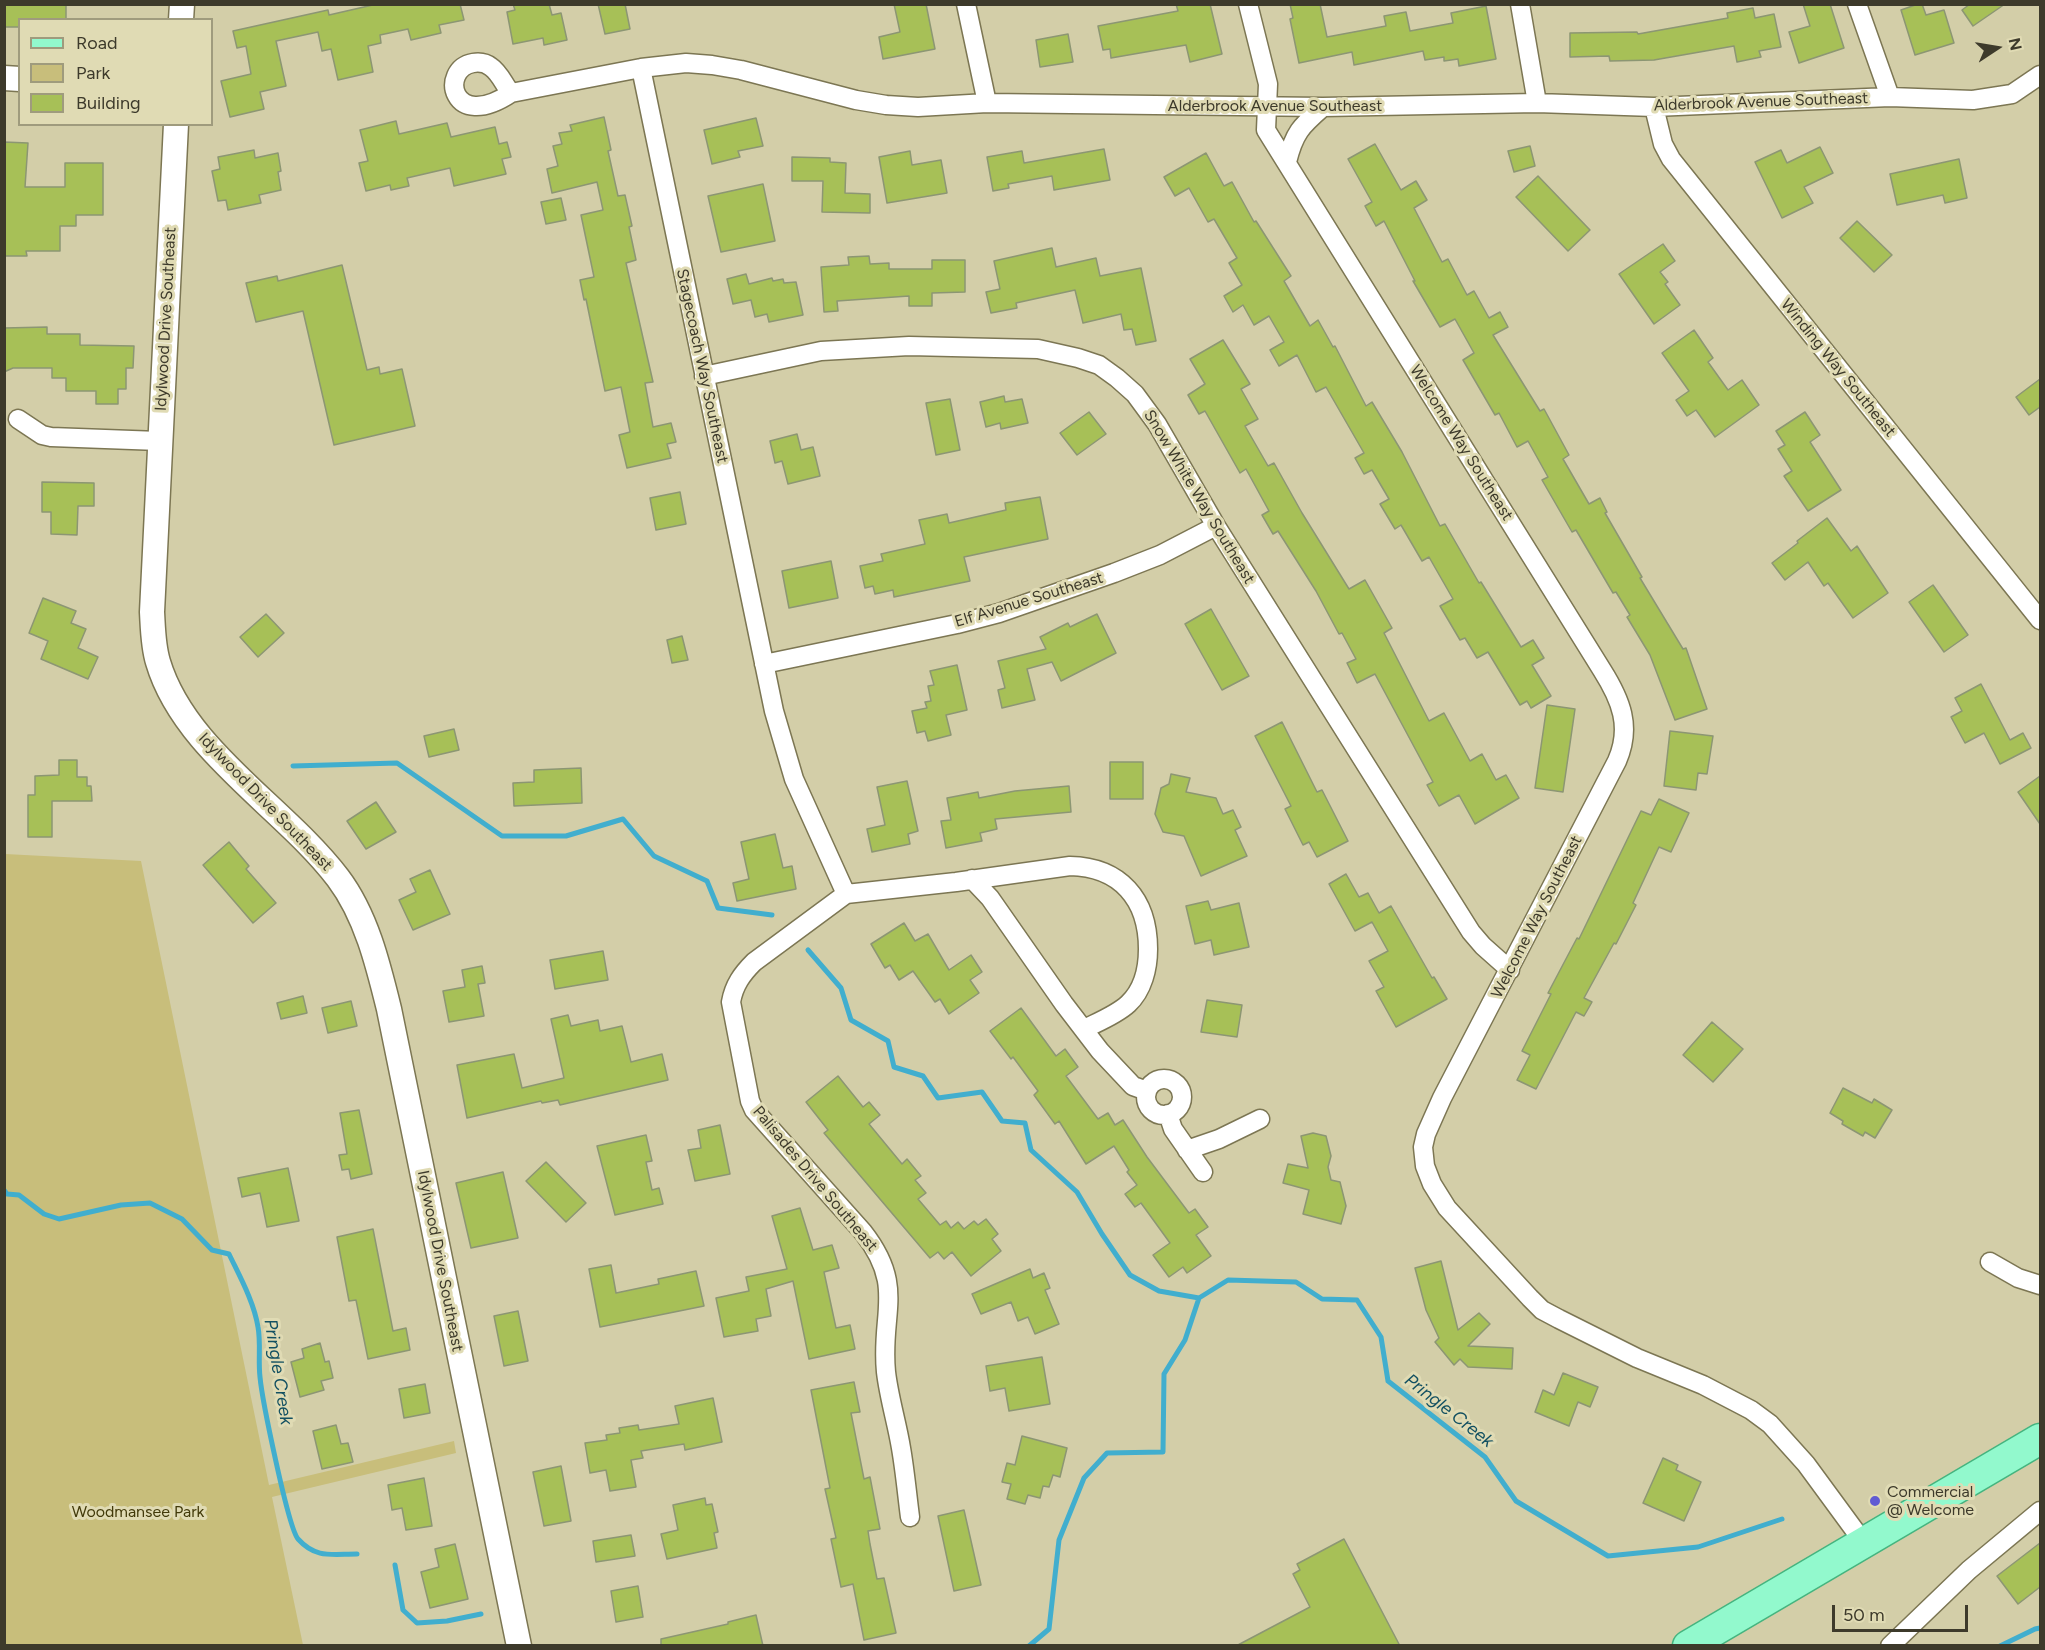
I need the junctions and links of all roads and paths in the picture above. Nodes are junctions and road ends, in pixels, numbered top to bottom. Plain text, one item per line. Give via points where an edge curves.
1 (966, 4) edge
2 (1248, 4) edge
3 (1520, 4) edge
4 (1857, 4) edge
5 (640, 68) junction
6 (2040, 75) edge
7 (511, 93) dead end
8 (1890, 97) junction
9 (987, 103) junction
10 (1537, 103) junction
11 (1268, 107) junction
12 (1323, 107) junction
13 (1654, 107) junction
14 (176, 126) edge
15 (1287, 162) junction
16 (704, 376) junction
17 (18, 419) dead end
18 (159, 441) junction
19 (1216, 526) junction
20 (2040, 620) edge
21 (764, 663) junction
22 (972, 879) junction
23 (846, 894) junction
24 (1510, 970) junction
25 (1084, 1029) junction
26 (1147, 1091) junction
27 (1168, 1114) junction
28 (1260, 1119) dead end
29 (1187, 1150) junction
30 (1203, 1172) dead end
31 (1990, 1262) dead end
32 (2040, 1285) edge
33 (2040, 1439) edge
34 (2040, 1511) edge
35 (910, 1516) dead end
36 (1864, 1543) junction
37 (519, 1646) edge
38 (1688, 1646) edge
39 (1890, 1646) edge

1 - 9 street
2 - 11 street, Welcome Way Southeast via 1268,84
3 - 10 street
4 - 8 street
5 - 7 street, Alderbrook Avenue Southeast
5 - 9 street, Alderbrook Avenue Southeast via 712,64 886,105
5 - 16 street, Stagecoach Way Southeast
6 - 8 street, Alderbrook Avenue Southeast via 2012,94 1991,99
8 - 13 street, Alderbrook Avenue Southeast
9 - 11 street, Alderbrook Avenue Southeast
10 - 12 street, Alderbrook Avenue Southeast
10 - 13 street, Alderbrook Avenue Southeast
11 - 12 street, Alderbrook Avenue Southeast
11 - 15 street, Welcome Way Southeast via 1266,130
12 - 15 street via 1291,142
13 - 20 street, Winding Way Southeast via 1671,159
14 - 18 street, Idylwood Drive Southeast
15 - 24 street, Welcome Way Southeast via 1607,676 1622,709 1623,747
16 - 19 street, Snow White Way Southeast via 821,351 856,348 1038,349 1078,357 1099,365 1135,394 1157,424
16 - 21 street, Stagecoach Way Southeast
17 - 18 street via 51,437
18 - 37 street, Idylwood Drive Southeast via 152,612 158,662 186,720 339,880 372,946 391,1020
19 - 21 street, Elf Avenue Southeast via 1160,555 999,613
19 - 24 street, Snow White Way Southeast via 1472,932
21 - 23 street, Stagecoach Way Southeast via 786,756
22 - 23 street
22 - 25 street via 990,898
22 - 25 street via 1087,866 1115,877 1133,894 1141,908 1148,938 1145,975 1129,1003
23 - 35 street, Palisades Drive Southeast via 753,962 733,990 731,1002 754,1110 863,1232 883,1264 890,1301 886,1372
24 - 36 street, Welcome Way Southeast via 1426,1134 1425,1166 1432,1184 1447,1208 1542,1310 1637,1358 1703,1385 1770,1424 1806,1464
25 - 26 street via 1133,1086
26 - 27 street via 1149,1107 1157,1114
26 - 27 street via 1161,1080 1177,1086 1180,1103
27 - 29 street
28 - 29 street
29 - 30 street
31 - 32 street
33 - 36 main road
34 - 39 street via 1969,1570
36 - 38 main road

